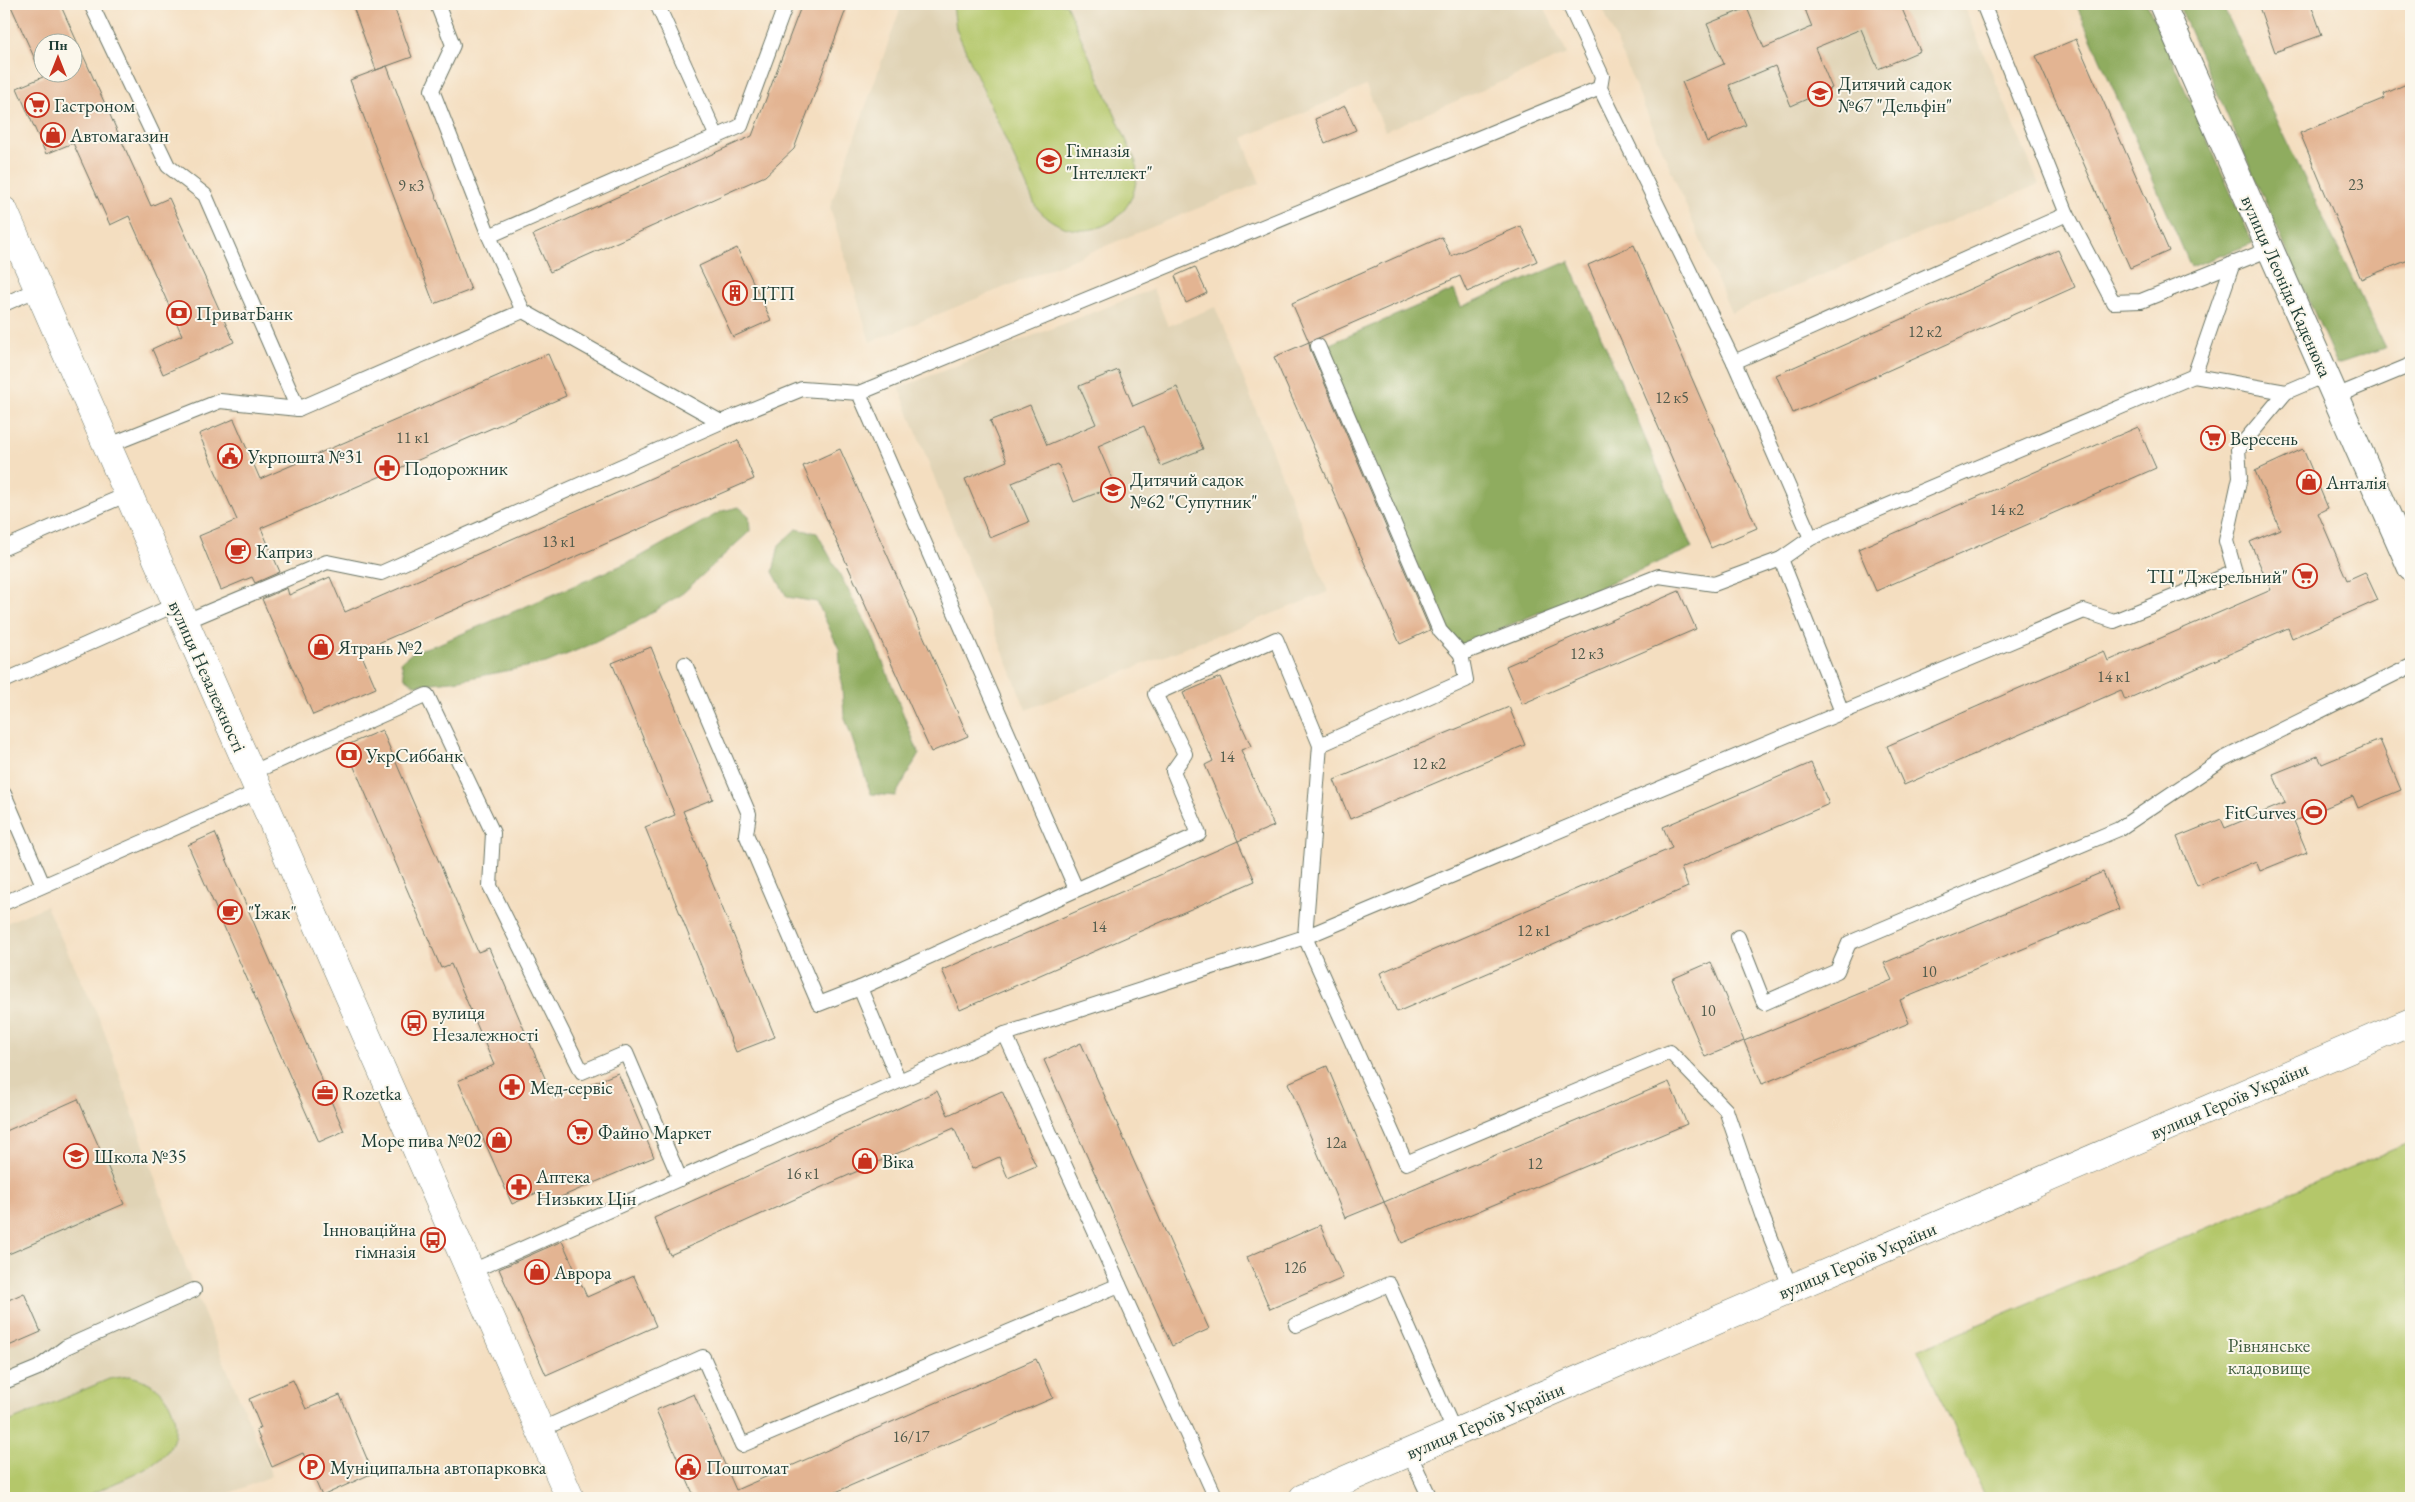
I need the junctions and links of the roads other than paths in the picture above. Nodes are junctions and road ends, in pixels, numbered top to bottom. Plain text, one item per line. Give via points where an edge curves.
1 (91, 4) edge
2 (437, 4) edge
3 (657, 4) edge
4 (786, 4) edge
5 (1569, 4) edge
6 (1983, 4) edge
7 (2162, 4) edge
8 (1600, 88) junction
9 (717, 137) junction
10 (2067, 214) junction
11 (7, 227) edge
12 (489, 236) junction
13 (2270, 248) junction
14 (2233, 264) junction
15 (38, 289) junction
16 (4, 304) edge
17 (523, 311) junction
18 (1318, 346) dead end
19 (1734, 362) junction
20 (2411, 365) edge
21 (2194, 376) junction
22 (2331, 385) junction
23 (2286, 392) junction
24 (859, 393) junction
25 (298, 409) junction
26 (721, 422) junction
27 (107, 446) junction
28 (128, 494) junction
29 (1812, 538) junction
30 (4, 548) edge
31 (1781, 559) junction
32 (2411, 568) edge
33 (180, 613) junction
34 (1461, 654) junction
35 (685, 664) dead end
36 (2411, 666) edge
37 (4, 681) edge
38 (1842, 712) junction
39 (1320, 745) junction
40 (255, 782) junction
41 (4, 794) edge
42 (43, 885) junction
43 (1076, 889) junction
44 (4, 903) edge
45 (1305, 937) junction
46 (1738, 937) dead end
47 (860, 988) junction
48 (2411, 1022) edge
49 (1004, 1034) junction
50 (899, 1081) junction
51 (680, 1179) junction
52 (470, 1272) junction
53 (1119, 1285) junction
54 (1791, 1289) junction
55 (194, 1290) dead end
56 (1296, 1325) dead end
57 (4, 1382) edge
58 (540, 1430) junction
59 (1455, 1433) junction
60 (1408, 1453) junction
61 (570, 1498) edge
62 (1216, 1498) edge
63 (1303, 1498) edge
64 (1430, 1498) edge

1 - 25 lane via 168,166 205,195
2 - 12 lane via 453,45 432,90
3 - 9 lane
4 - 9 lane via 740,126
5 - 8 lane via 1602,76
6 - 10 lane
7 - 13 street, вулиця Леоніда Каденюка
8 - 19 lane
8 - 24 lane
9 - 12 lane
10 - 14 lane via 2113,302 2141,301
10 - 19 lane
11 - 15 main road, вулиця Незалежності
12 - 17 lane
13 - 14 lane
13 - 22 street, вулиця Леоніда Каденюка
14 - 21 lane
15 - 16 lane
15 - 27 main road, вулиця Незалежності
17 - 25 lane
17 - 26 lane
18 - 34 lane via 1440,631
19 - 29 lane
20 - 22 lane
21 - 23 lane
21 - 29 lane
22 - 23 lane
22 - 32 street, вулиця Леоніда Каденюка
23 - 38 lane via 2238,449 2240,477 2226,541 2235,572 2114,621 2084,611
24 - 26 lane via 802,389
24 - 43 lane
25 - 27 lane via 220,401
26 - 33 lane via 381,573 327,562
27 - 28 main road, вулиця Незалежності
28 - 30 lane
28 - 33 main road, вулиця Незалежності
29 - 31 lane
31 - 34 lane via 1714,584 1659,576
31 - 38 lane
33 - 37 lane
33 - 40 main road, вулиця Незалежності
34 - 39 lane via 1466,680
35 - 47 lane via 749,814 746,834 819,1004
36 - 46 lane via 2223,759 2119,829 1849,943 1837,971 1764,1003
38 - 45 lane
39 - 43 lane via 1276,639 1155,694 1185,754 1173,771 1199,834
39 - 45 lane
40 - 42 lane
40 - 51 lane via 427,695 493,833 490,886 582,1072 626,1053
40 - 52 main road, вулиця Незалежності
41 - 42 lane
42 - 44 lane
43 - 47 lane
45 - 49 lane
45 - 54 lane via 1406,1163 1670,1052 1726,1110 1762,1218
47 - 50 lane
48 - 54 main road, вулиця Героїв України
49 - 50 lane
49 - 53 lane
50 - 51 lane
51 - 52 lane
52 - 58 main road, вулиця Незалежності
53 - 58 lane via 742,1445 703,1357
53 - 62 lane
54 - 59 main road, вулиця Героїв України
55 - 57 lane via 66,1347 38,1368
56 - 59 lane via 1389,1284
58 - 61 main road, вулиця Незалежності
59 - 60 main road, вулиця Героїв України
60 - 63 main road, вулиця Героїв України
60 - 64 lane

